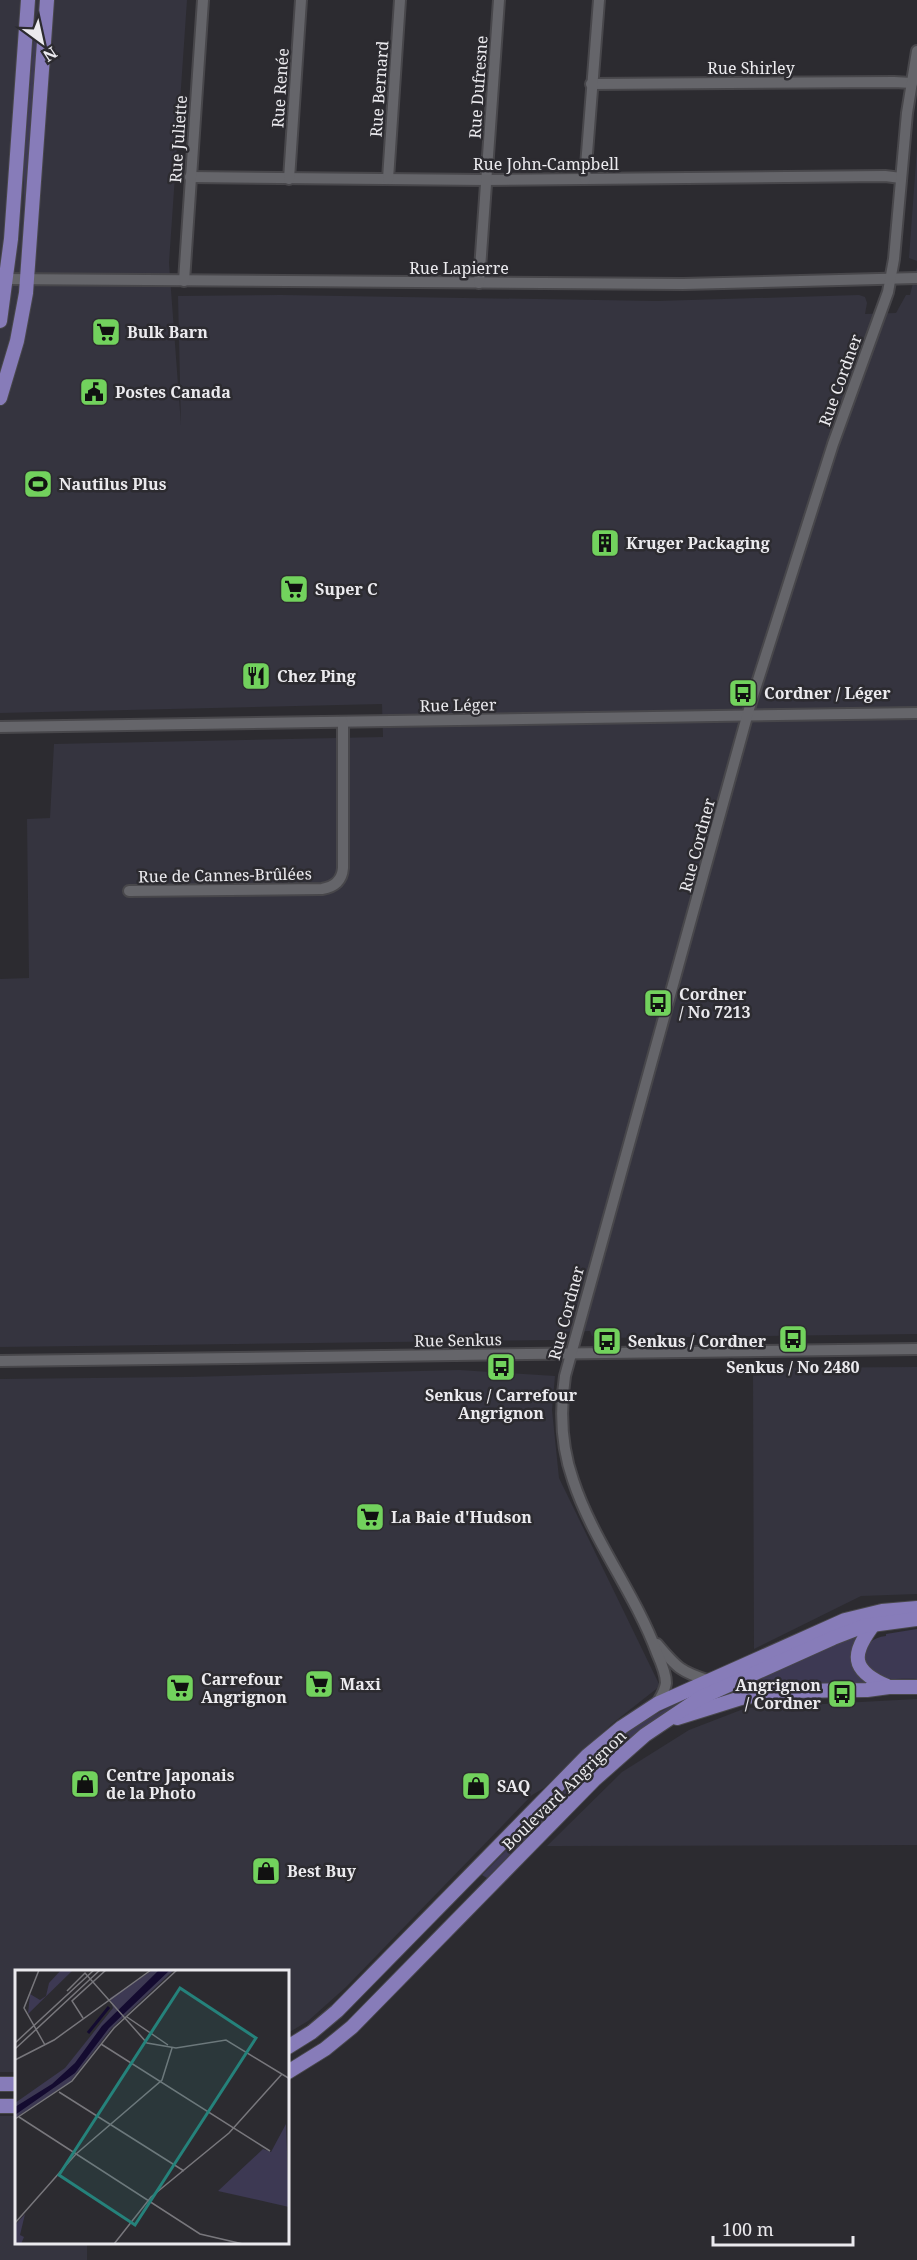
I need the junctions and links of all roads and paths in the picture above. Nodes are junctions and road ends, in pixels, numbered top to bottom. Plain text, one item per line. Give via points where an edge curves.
1 (28, 0) edge
2 (47, 0) edge
3 (203, 0) edge
4 (301, 0) edge
5 (400, 0) edge
6 (499, 0) edge
7 (599, 0) edge
8 (917, 51) edge
9 (912, 83) junction
10 (591, 84) junction
11 (190, 177) junction
12 (901, 178) junction
13 (289, 179) junction
14 (388, 179) junction
15 (585, 179) junction
16 (486, 180) junction
17 (917, 278) edge
18 (4, 279) edge
19 (891, 279) junction
20 (27, 280) junction
21 (184, 281) junction
22 (479, 283) junction
23 (0, 321) edge
24 (0, 398) edge
25 (917, 713) edge
26 (748, 715) junction
27 (343, 722) junction
28 (0, 727) edge
29 (129, 891) dead end
30 (917, 1349) edge
31 (570, 1354) junction
32 (0, 1361) edge
33 (917, 1608) edge
34 (917, 1619) edge
35 (873, 1624) junction
36 (651, 1637) junction
37 (710, 1681) junction
38 (889, 1687) junction
39 (917, 1687) edge
40 (657, 1704) junction
41 (662, 1723) junction
42 (290, 2046) edge
43 (290, 2071) edge

1 - 18 main road
2 - 20 main road
3 - 11 street, Rue Juliette
4 - 13 street, Rue Renée
5 - 14 street, Rue Bernard
6 - 16 street, Rue Dufresne
7 - 10 street
8 - 9 street, Rue Cordner
9 - 10 street, Rue Shirley
9 - 12 street, Rue Cordner
10 - 15 street
11 - 13 street, Rue John-Campbell
11 - 21 street, Rue Juliette
12 - 15 street, Rue John-Campbell
12 - 19 street, Rue Cordner
13 - 14 street, Rue John-Campbell
14 - 16 street, Rue John-Campbell
15 - 16 street, Rue John-Campbell
16 - 22 street, Rue Dufresne
17 - 19 street, Rue Lapierre
18 - 20 street, Rue Lapierre
18 - 23 main road
19 - 22 street, Rue Lapierre via 683,285
19 - 26 street, Rue Cordner via 833,444
20 - 21 street, Rue Lapierre
20 - 24 main road via 17,341
21 - 22 street, Rue Lapierre
25 - 26 street, Rue Léger
26 - 27 street, Rue Léger
26 - 31 street, Rue Cordner
27 - 28 street, Rue Léger
27 - 29 street, Rue de Cannes-Brûlées via 343,868 336,884 322,889
30 - 31 street, Rue Senkus
31 - 32 street, Rue Senkus
31 - 36 street, Rue Cordner via 562,1410 570,1472 589,1518
33 - 37 main road, Boulevard Angrignon via 851,1618
34 - 35 main road, Boulevard Angrignon
35 - 38 main road via 859,1648 860,1665 871,1679
35 - 41 main road, Boulevard Angrignon via 714,1691
36 - 37 street via 677,1667
36 - 40 street via 666,1681
37 - 40 main road, Boulevard Angrignon
38 - 39 main road
38 - 41 main road via 772,1692
40 - 42 main road, Boulevard Angrignon via 597,1747 337,2011
41 - 43 main road, Boulevard Angrignon via 601,1773 352,2027

